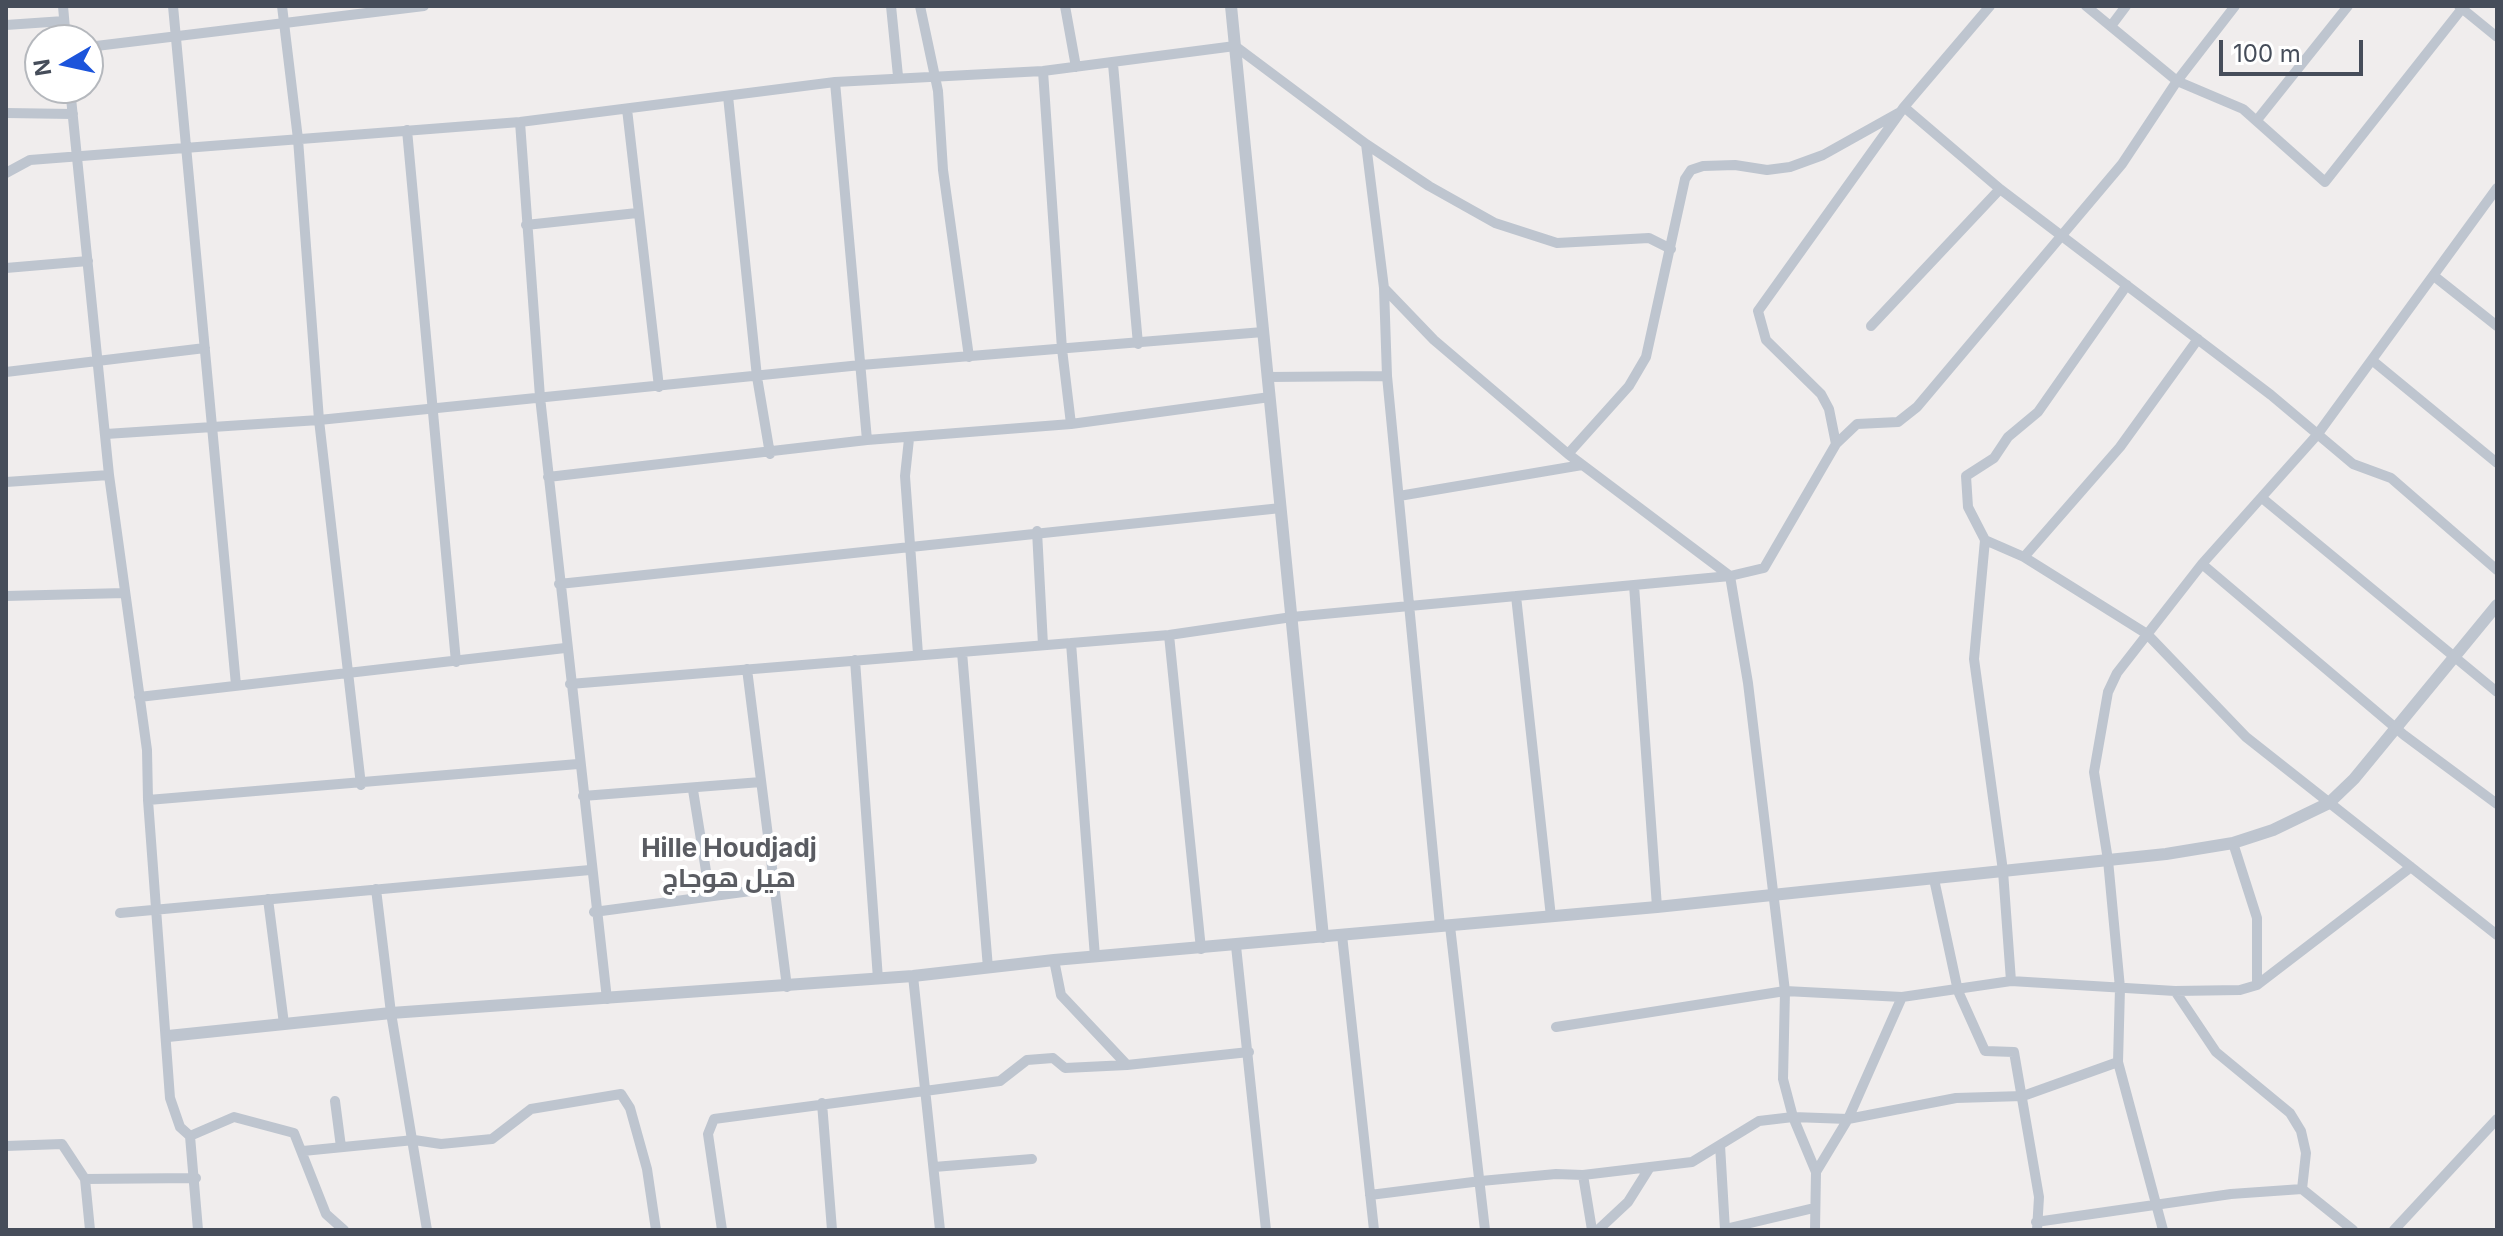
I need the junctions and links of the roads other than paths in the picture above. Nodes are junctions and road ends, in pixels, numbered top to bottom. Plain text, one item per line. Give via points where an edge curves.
1 (63, 6) edge
2 (173, 6) edge
3 (282, 6) edge
4 (424, 6) edge
5 (891, 6) edge
6 (920, 6) edge
7 (1065, 6) edge
8 (1231, 6) edge
9 (1990, 6) edge
10 (2086, 6) edge
11 (2126, 6) edge
12 (2235, 6) edge
13 (2348, 6) edge
14 (2461, 7) edge
15 (356, 11) edge
16 (64, 21) junction
17 (64, 24) edge
18 (6, 25) edge
19 (284, 25) junction
20 (2111, 26) junction
21 (2497, 37) edge
22 (176, 38) junction
23 (104, 45) edge
24 (1235, 46) junction
25 (1113, 64) junction
26 (1076, 67) junction
27 (1043, 71) junction
28 (898, 76) junction
29 (935, 76) junction
30 (2177, 81) junction
31 (835, 82) junction
32 (728, 96) junction
33 (72, 104) edge
34 (627, 109) junction
35 (1903, 109) junction
36 (6, 113) edge
37 (73, 114) junction
38 (2257, 120) junction
39 (520, 122) junction
40 (407, 130) junction
41 (298, 139) junction
42 (1366, 144) junction
43 (189, 149) junction
44 (76, 156) junction
45 (6, 173) edge
46 (2497, 188) edge
47 (2000, 189) junction
48 (637, 213) junction
49 (526, 225) junction
50 (2064, 236) junction
51 (1671, 249) junction
52 (88, 261) junction
53 (6, 268) edge
54 (2434, 276) junction
55 (2127, 285) junction
56 (1384, 288) junction
57 (1871, 326) dead end
58 (2497, 326) edge
59 (1263, 332) junction
60 (2198, 339) junction
61 (1138, 344) junction
62 (205, 348) junction
63 (1062, 349) junction
64 (969, 357) junction
65 (2373, 361) junction
66 (100, 363) junction
67 (861, 365) junction
68 (6, 372) edge
69 (1387, 376) junction
70 (757, 377) junction
71 (1268, 377) junction
72 (659, 387) junction
73 (540, 397) junction
74 (1270, 397) junction
75 (433, 408) junction
76 (319, 420) junction
77 (1071, 424) junction
78 (214, 427) junction
79 (106, 434) junction
80 (2317, 435) junction
81 (909, 439) junction
82 (867, 440) junction
83 (1836, 444) junction
84 (770, 454) junction
85 (1568, 454) junction
86 (2497, 463) edge
87 (1582, 465) junction
88 (109, 475) junction
89 (548, 477) junction
90 (6, 482) edge
91 (1399, 496) junction
92 (2262, 498) junction
93 (1281, 508) junction
94 (1037, 531) junction
95 (1985, 540) junction
96 (912, 546) junction
97 (2024, 557) junction
98 (2202, 564) junction
99 (2497, 570) edge
100 (1730, 576) junction
101 (559, 584) junction
102 (1634, 585) junction
103 (125, 593) junction
104 (6, 596) edge
105 (1516, 596) junction
106 (2497, 605) edge
107 (1410, 606) junction
108 (1292, 617) junction
109 (2147, 634) junction
110 (1169, 635) junction
111 (1071, 643) junction
112 (1043, 645) junction
113 (565, 648) junction
114 (962, 652) junction
115 (918, 654) junction
116 (2456, 656) junction
117 (855, 660) junction
118 (456, 662) junction
119 (747, 669) junction
120 (345, 674) junction
121 (570, 684) junction
122 (236, 685) junction
123 (2497, 692) edge
124 (139, 697) junction
125 (2397, 727) junction
126 (578, 764) junction
127 (761, 782) junction
128 (361, 785) junction
129 (693, 790) junction
130 (583, 796) junction
131 (148, 800) junction
132 (2329, 803) junction
133 (2497, 804) edge
134 (2233, 843) junction
135 (2108, 860) junction
136 (2411, 867) junction
137 (590, 870) junction
138 (2003, 871) junction
139 (1934, 879) junction
140 (773, 888) junction
141 (376, 889) junction
142 (710, 896) junction
143 (1771, 896) junction
144 (268, 899) junction
145 (1657, 907) junction
146 (157, 909) junction
147 (594, 912) junction
148 (120, 913) dead end
149 (1551, 917) junction
150 (1445, 926) junction
151 (1342, 935) junction
152 (2497, 935) edge
153 (1323, 937) junction
154 (1236, 946) junction
155 (1201, 949) junction
156 (1095, 957) junction
157 (1054, 960) junction
158 (988, 968) junction
159 (913, 976) junction
160 (878, 979) junction
161 (2011, 981) junction
162 (2257, 985) junction
163 (787, 987) junction
164 (2120, 988) junction
165 (1785, 991) junction
166 (1958, 991) junction
167 (2175, 991) junction
168 (1902, 997) junction
169 (607, 999) junction
170 (391, 1013) junction
171 (284, 1024) junction
172 (1556, 1027) dead end
173 (168, 1036) junction
174 (1249, 1052) junction
175 (2118, 1062) junction
176 (1127, 1065) junction
177 (926, 1089) junction
178 (2023, 1096) junction
179 (335, 1101) dead end
180 (822, 1103) junction
181 (1793, 1117) junction
182 (1848, 1119) junction
183 (2497, 1119) edge
184 (190, 1136) junction
185 (414, 1140) junction
186 (1720, 1145) junction
187 (6, 1146) edge
188 (341, 1147) junction
189 (303, 1151) junction
190 (1032, 1159) dead end
191 (934, 1167) junction
192 (1650, 1167) junction
193 (1816, 1172) junction
194 (1583, 1175) junction
195 (196, 1178) junction
196 (85, 1179) junction
197 (1481, 1181) junction
198 (2302, 1189) junction
199 (1370, 1195) junction
200 (2158, 1204) junction
201 (1814, 1208) junction
202 (2036, 1226) edge
203 (1725, 1229) edge
204 (90, 1230) edge
205 (198, 1230) edge
206 (344, 1230) edge
207 (427, 1230) edge
208 (656, 1230) edge
209 (722, 1230) edge
210 (832, 1230) edge
211 (940, 1230) edge
212 (1266, 1230) edge
213 (1374, 1230) edge
214 (1485, 1230) edge
215 (1595, 1230) edge
216 (1815, 1230) edge
217 (2163, 1230) edge
218 (2353, 1230) edge
219 (2394, 1230) edge

1 - 16 street
2 - 22 street
3 - 19 street
4 - 15 street
5 - 28 street
6 - 29 street
7 - 26 street
8 - 24 street
9 - 35 street
10 - 20 street
11 - 20 street
12 - 30 street
13 - 38 street
14 - 21 street
14 - 38 street via 2325,182
15 - 19 street
16 - 17 street
16 - 18 street
19 - 22 street
19 - 41 street
20 - 30 street
22 - 23 street
22 - 43 street
24 - 25 street
24 - 42 street
24 - 59 street
25 - 26 street
25 - 61 street
26 - 27 street
27 - 29 street
27 - 63 street
28 - 29 street
28 - 31 street
29 - 64 street
30 - 38 street
30 - 50 street via 2122,164
31 - 32 street
31 - 67 street
32 - 34 street
32 - 70 street
33 - 37 street
34 - 39 street
34 - 48 street
35 - 47 street
35 - 51 street via 1823,155 1790,167 1691,170
35 - 83 street via 1758,311 1766,340 1821,394
36 - 37 street
37 - 44 street
39 - 40 street
39 - 49 street
40 - 41 street
40 - 75 street
41 - 43 street
41 - 76 street
42 - 51 street via 1495,223 1557,243 1649,238
42 - 56 street
43 - 44 street
43 - 62 street
44 - 45 street via 30,160
44 - 52 street
46 - 54 street
47 - 50 street
47 - 57 street
48 - 49 street
48 - 72 street
49 - 73 street
50 - 55 street
50 - 83 street via 1909,416 1898,422 1857,424
51 - 85 street via 1646,357 1629,386
52 - 53 street
52 - 66 street
54 - 58 street
54 - 65 street
55 - 60 street
55 - 95 street via 2038,412 2008,437 1994,458 1966,476 1968,507
56 - 69 street
56 - 85 street via 1434,340
59 - 61 street
59 - 71 street
60 - 80 street
60 - 97 street via 2120,447
61 - 63 street
62 - 66 street
62 - 78 street
63 - 64 street
63 - 77 street
64 - 67 street
65 - 80 street
65 - 86 street
66 - 68 street
66 - 79 street
67 - 70 street
67 - 82 street
69 - 71 street
69 - 91 street
70 - 72 street
70 - 84 street
71 - 74 street
72 - 73 street
73 - 75 street
73 - 89 street
74 - 77 street
74 - 93 street
75 - 76 street
75 - 118 street
76 - 78 street
76 - 120 street
77 - 81 street
78 - 79 street
78 - 122 street
79 - 88 street
80 - 92 street
80 - 99 street via 2360,468 2391,478
81 - 82 street
81 - 96 street via 905,476
82 - 84 street
83 - 100 street via 1769,563
84 - 89 street
85 - 87 street
87 - 91 street
87 - 100 street
88 - 90 street
88 - 103 street
89 - 101 street
91 - 107 street
92 - 98 street
92 - 116 street
93 - 94 street
93 - 108 street
94 - 96 street
94 - 112 street
95 - 97 street
95 - 138 street via 1974,659
96 - 101 street
96 - 115 street
97 - 109 street
98 - 109 street
98 - 125 street
100 - 102 street
100 - 143 street via 1748,683
101 - 113 street
102 - 105 street
102 - 145 street
103 - 104 street
103 - 124 street
105 - 107 street
105 - 149 street
106 - 116 street
107 - 108 street
107 - 150 street
108 - 110 street
108 - 153 street
109 - 132 street via 2246,737
109 - 135 street via 2108,692 2097,748 2094,772
110 - 111 street
110 - 155 street
111 - 112 street
111 - 156 street
112 - 114 street
113 - 118 street
113 - 121 street
114 - 115 street
114 - 158 street
115 - 117 street
116 - 123 street
116 - 125 street
117 - 119 street
117 - 160 street
118 - 120 street
119 - 121 street
119 - 127 street
120 - 122 street
120 - 128 street
121 - 126 street
122 - 124 street
124 - 131 street
125 - 132 street
125 - 133 street
126 - 128 street
126 - 130 street
127 - 129 street
127 - 140 street
128 - 131 street
129 - 130 street
129 - 142 street
130 - 137 street
131 - 146 street
132 - 134 street
132 - 136 street
134 - 135 street
134 - 162 street via 2257,918
135 - 138 street
135 - 164 street
136 - 152 street
136 - 162 street
137 - 141 street
137 - 147 street
138 - 139 street
138 - 161 street
139 - 143 street
139 - 166 street
140 - 142 street
140 - 163 street
141 - 144 street
141 - 170 street
142 - 147 street
143 - 145 street
143 - 165 street
144 - 146 street
144 - 171 street
145 - 149 street
146 - 148 street
146 - 173 street
147 - 169 street
149 - 150 street
150 - 151 street
150 - 197 street
151 - 153 street
151 - 199 street
153 - 154 street
154 - 155 street
154 - 174 street
155 - 156 street
156 - 157 street
157 - 158 street
157 - 176 street via 1061,995
158 - 159 street
159 - 160 street
159 - 177 street
160 - 163 street
161 - 164 street
161 - 166 street
162 - 167 street
163 - 169 street
164 - 167 street
164 - 175 street
165 - 168 street
165 - 172 street
165 - 181 street via 1783,1079
166 - 168 street
166 - 178 street via 1985,1051 2014,1052
167 - 198 street via 2216,1052 2290,1113 2306,1153
168 - 182 street
169 - 170 street
170 - 171 street
170 - 185 street
171 - 173 street
173 - 184 street via 170,1098 180,1127
174 - 176 street
174 - 212 street
175 - 178 street
175 - 200 street
176 - 177 street via 1065,1068 1053,1058 1027,1060 1000,1081
177 - 180 street
177 - 191 street
178 - 182 street via 1956,1098
178 - 202 street via 2039,1197
179 - 188 street
180 - 209 street via 714,1119 708,1134
180 - 210 street
181 - 182 street
181 - 186 street via 1749,1125
181 - 193 street
182 - 193 street
183 - 219 street
184 - 189 street via 234,1117 294,1133
184 - 195 street
185 - 188 street
185 - 207 street
185 - 208 street via 441,1144 492,1139 531,1109 621,1094 647,1169
186 - 192 street via 1692,1162
186 - 203 street
187 - 196 street via 62,1144
188 - 189 street
189 - 206 street via 326,1214
190 - 191 street
191 - 211 street
192 - 194 street
192 - 215 street via 1628,1202
193 - 201 street
194 - 197 street
194 - 215 street
195 - 196 street
195 - 205 street
196 - 204 street
197 - 199 street
197 - 214 street
198 - 200 street
198 - 218 street
199 - 213 street
200 - 202 street
200 - 217 street
201 - 203 street
201 - 216 street

